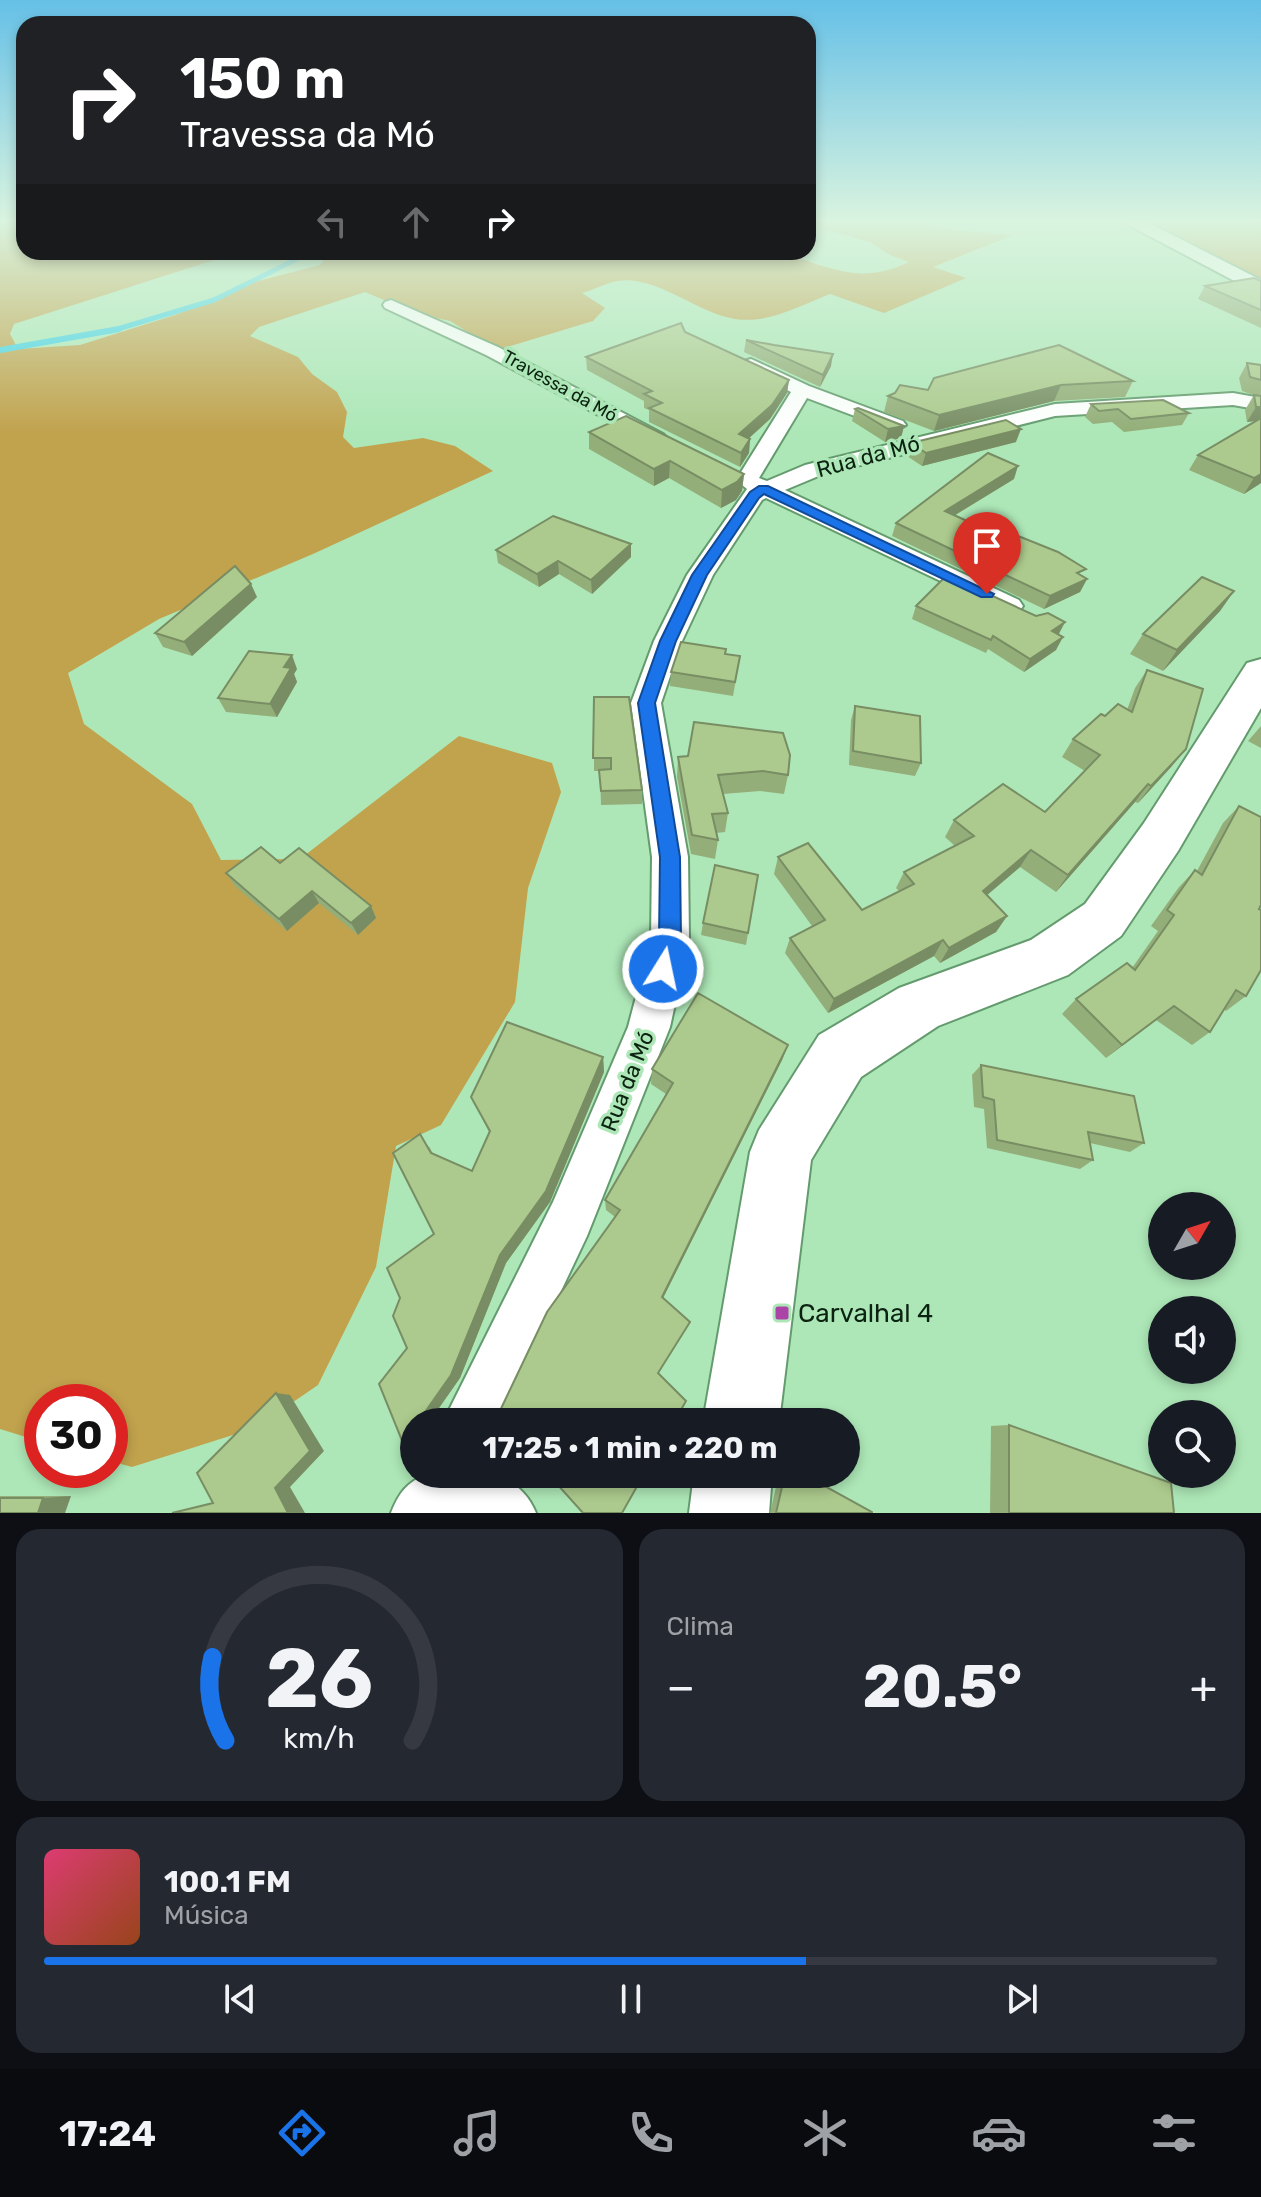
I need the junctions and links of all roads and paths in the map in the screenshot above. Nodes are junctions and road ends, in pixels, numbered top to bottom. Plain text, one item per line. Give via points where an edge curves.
1 (391, 305) dead end
2 (734, 357) edge
3 (802, 390) junction
4 (1261, 404) edge
5 (929, 439) junction
6 (674, 448) edge
7 (723, 470) edge
8 (755, 484) junction
9 (1031, 617) edge
10 (1261, 673) edge
11 (477, 1408) edge
12 (743, 1408) edge
13 (732, 1488) edge
14 (432, 1496) edge
15 (507, 1513) edge
16 (729, 1513) edge

1 - 6 street, Travessa da Mó via 502,354
2 - 3 street
3 - 5 street
3 - 8 street
4 - 5 street, Rua da Mó via 1233,399 1086,406
5 - 8 street, Rua da Mó
7 - 8 street
8 - 9 street
8 - 11 street, Rua da Mó via 754,495 700,575 646,703 670,857 670,940 649,1027 570,1219
10 - 12 street via 1161,837 1103,920 1049,958 919,1007 840,1056 781,1152
13 - 16 street
14 - 15 street via 481,1498

